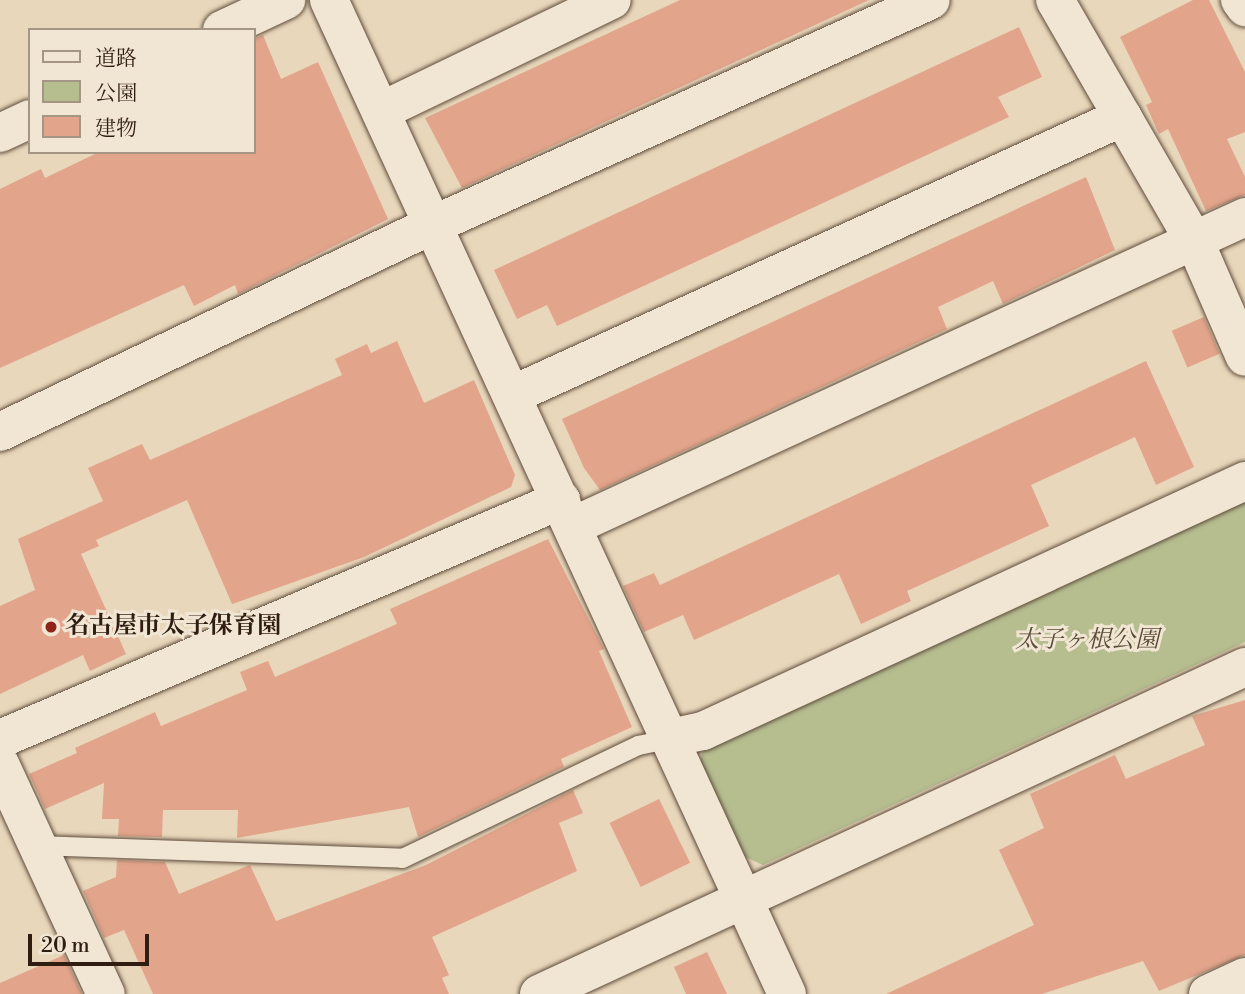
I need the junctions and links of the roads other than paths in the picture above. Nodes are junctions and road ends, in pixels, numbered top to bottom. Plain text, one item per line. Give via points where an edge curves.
1 (286, 0) edge
2 (330, 0) edge
3 (612, 0) edge
4 (931, 0) edge
5 (1055, 0) edge
6 (1240, 0) edge
7 (1245, 7) edge
8 (226, 28) edge
9 (381, 111) junction
10 (1123, 117) junction
11 (28, 120) edge
12 (0, 133) edge
13 (1245, 217) edge
14 (433, 225) junction
15 (1195, 242) junction
16 (1245, 357) edge
17 (512, 395) junction
18 (0, 432) edge
19 (1245, 481) edge
20 (567, 513) junction
21 (1245, 667) edge
22 (670, 738) junction
23 (0, 739) edge
24 (0, 764) edge
25 (38, 845) junction
26 (744, 899) junction
27 (1245, 977) edge
28 (106, 994) edge
29 (539, 994) edge
30 (788, 994) edge
31 (1209, 994) edge

1 - 8 street
2 - 9 street
3 - 9 street
4 - 14 street
5 - 10 street
6 - 7 street
9 - 14 street
10 - 15 street
10 - 17 street
11 - 12 street
13 - 15 street
14 - 17 street
14 - 18 street
15 - 16 street
15 - 20 street
17 - 20 street
19 - 22 street via 695,735
20 - 22 street
20 - 23 street
21 - 26 street
22 - 25 lane via 638,745 402,858
22 - 26 street
24 - 25 street
25 - 28 street
26 - 29 street
26 - 30 street
27 - 31 street

